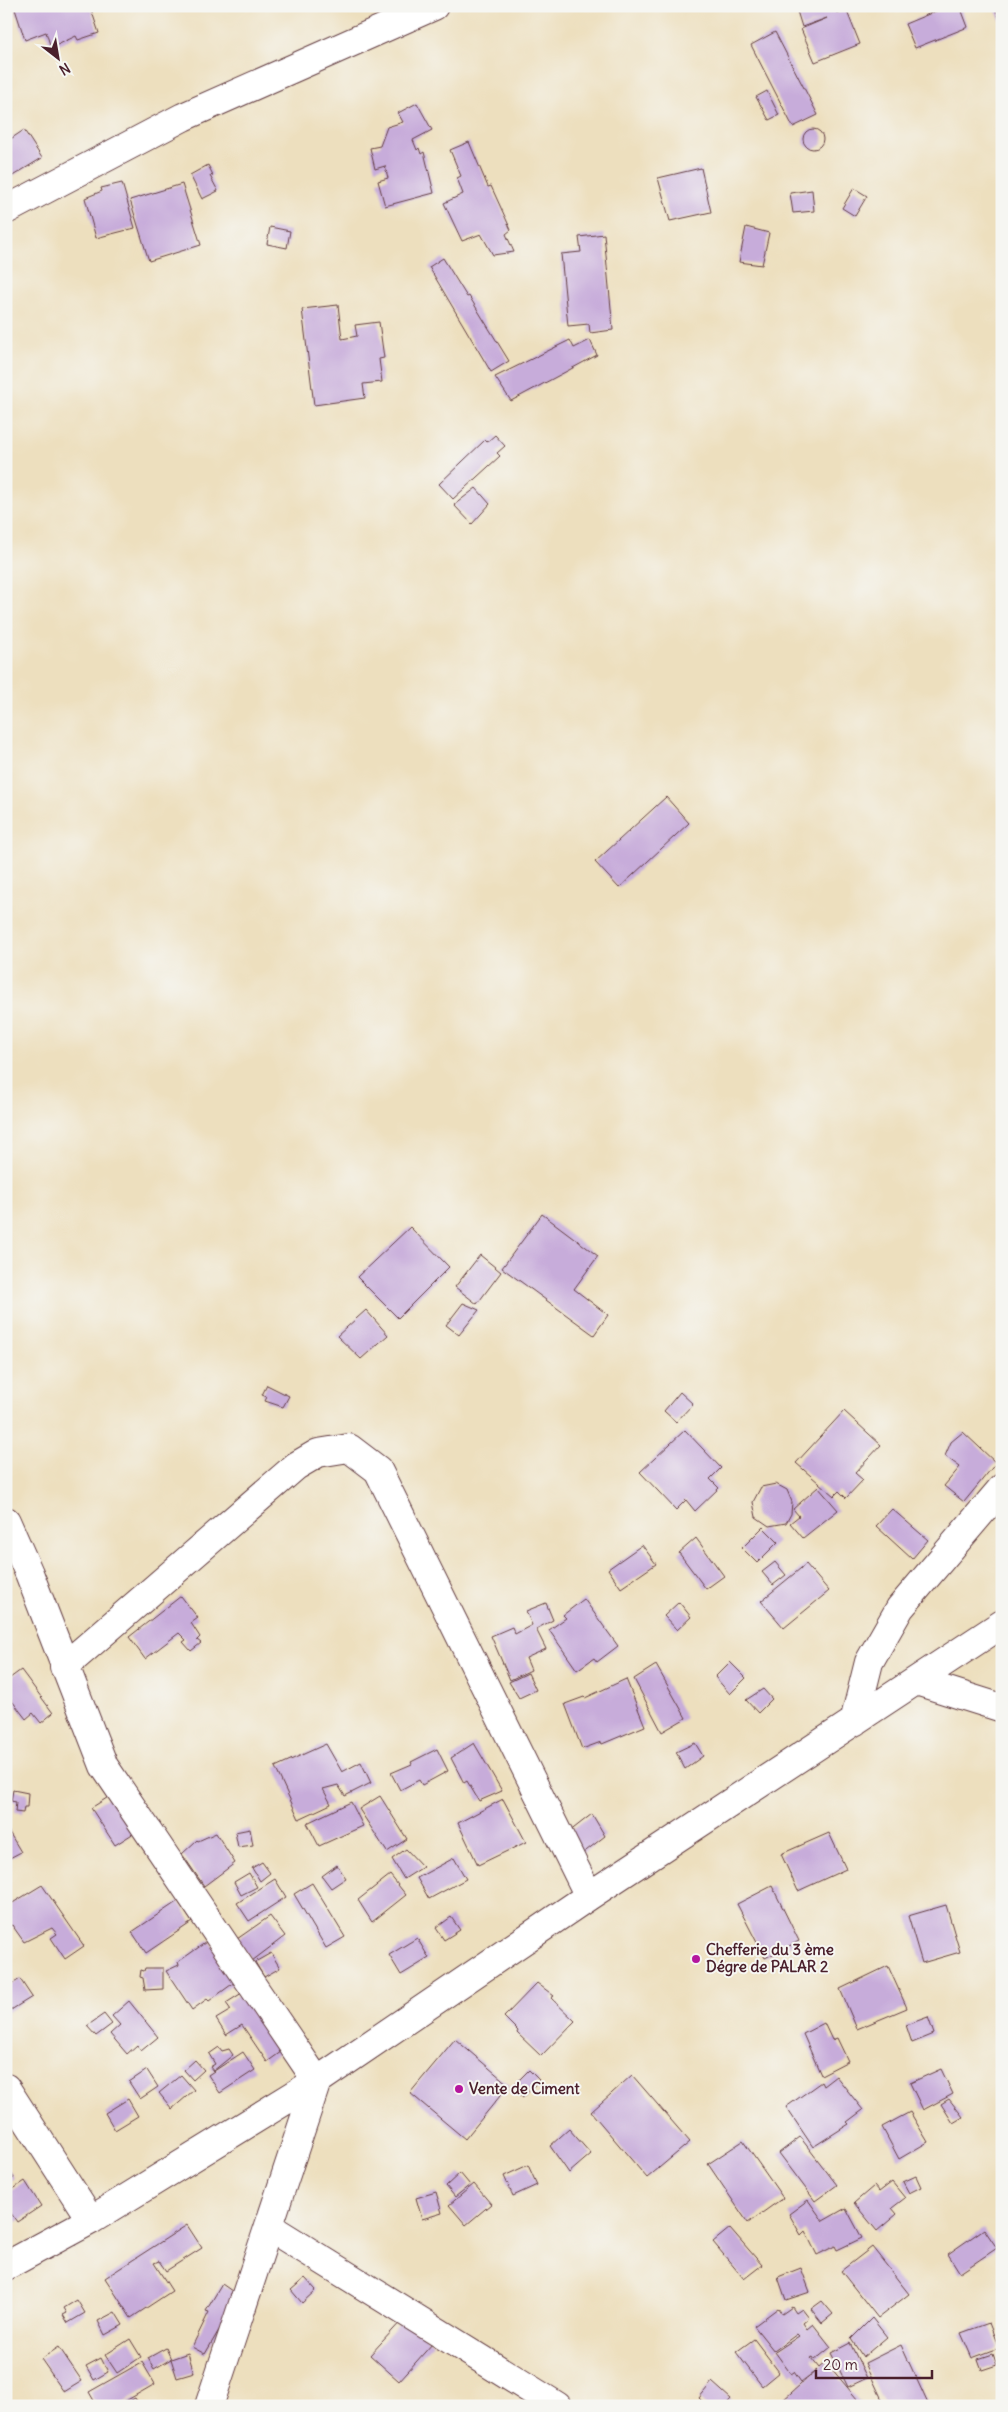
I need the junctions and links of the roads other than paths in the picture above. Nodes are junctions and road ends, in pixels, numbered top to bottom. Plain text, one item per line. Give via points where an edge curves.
1 (434, 6) edge
2 (6, 210) edge
3 (1002, 1488) edge
4 (6, 1521) edge
5 (1002, 1624) edge
6 (64, 1667) junction
7 (916, 1681) junction
8 (1002, 1708) edge
9 (854, 1722) junction
10 (588, 1896) junction
11 (317, 2081) junction
12 (6, 2088) edge
13 (91, 2220) junction
14 (268, 2227) junction
15 (6, 2266) edge
16 (209, 2406) edge
17 (557, 2406) edge

1 - 2 street via 183,117
3 - 9 street via 900,1608 869,1662
4 - 6 street
5 - 7 street
6 - 10 street via 296,1466 318,1453 349,1448 378,1470
6 - 11 street via 104,1766
7 - 8 street
7 - 9 street
9 - 10 street
10 - 11 street
11 - 13 street
11 - 14 street
12 - 13 street
13 - 15 street
14 - 16 street
14 - 17 street

